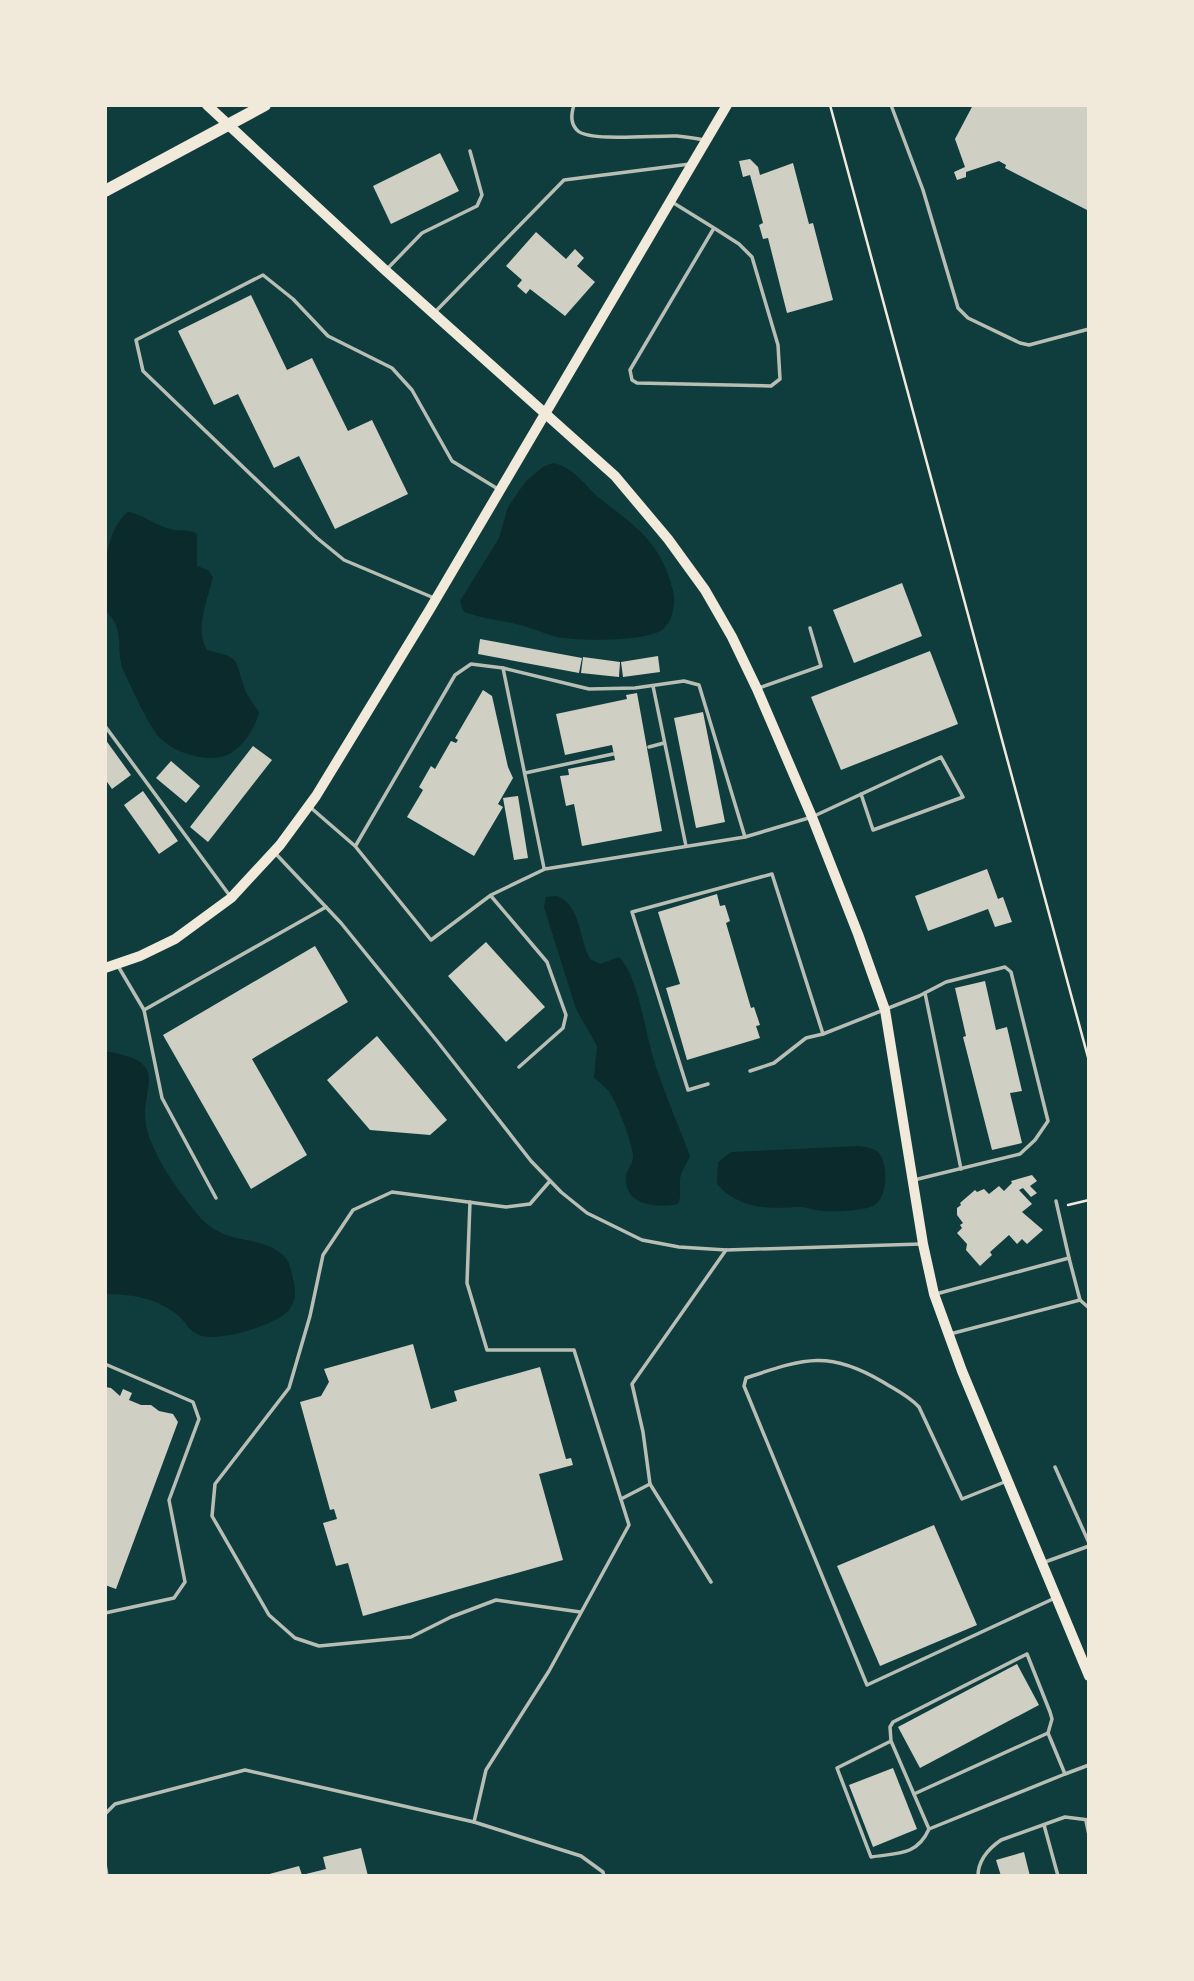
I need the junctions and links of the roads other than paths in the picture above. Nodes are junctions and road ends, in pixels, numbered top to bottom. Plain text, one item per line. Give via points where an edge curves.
1 (206, 105) edge
2 (265, 105) edge
3 (575, 105) edge
4 (727, 105) edge
5 (891, 105) edge
6 (706, 140) junction
7 (470, 151) dead end
8 (692, 163) junction
9 (105, 191) edge
10 (670, 201) junction
11 (714, 228) junction
12 (385, 271) junction
13 (433, 314) junction
14 (1089, 329) edge
15 (544, 414) junction
16 (500, 490) junction
17 (436, 599) junction
18 (810, 628) dead end
19 (503, 668) junction
20 (653, 685) junction
21 (757, 689) junction
22 (105, 726) edge
23 (665, 743) junction
24 (649, 747) dead end
25 (613, 754) dead end
26 (525, 773) junction
27 (861, 794) junction
28 (309, 806) junction
29 (812, 817) junction
30 (745, 837) junction
31 (355, 846) junction
32 (686, 846) junction
33 (274, 852) junction
34 (545, 869) junction
35 (491, 895) junction
36 (231, 898) junction
37 (326, 907) junction
38 (117, 964) junction
39 (105, 968) edge
40 (925, 993) junction
41 (144, 1010) junction
42 (885, 1010) junction
43 (823, 1034) junction
44 (519, 1067) dead end
45 (750, 1070) dead end
46 (708, 1084) dead end
47 (961, 1169) junction
48 (550, 1181) junction
49 (913, 1181) junction
50 (216, 1198) dead end
51 (1056, 1201) dead end
52 (470, 1202) junction
53 (923, 1244) junction
54 (726, 1250) junction
55 (1069, 1258) junction
56 (934, 1294) junction
57 (1080, 1300) junction
58 (1089, 1308) edge
59 (948, 1334) junction
60 (105, 1364) edge
61 (1055, 1467) dead end
62 (1008, 1480) junction
63 (650, 1484) junction
64 (621, 1499) junction
65 (1089, 1544) edge
66 (1043, 1563) junction
67 (711, 1581) dead end
68 (1057, 1597) junction
69 (580, 1612) junction
70 (105, 1613) edge
71 (1089, 1676) edge
72 (1048, 1733) junction
73 (891, 1741) junction
74 (1089, 1765) edge
75 (1065, 1774) junction
76 (914, 1794) junction
77 (105, 1814) edge
78 (1087, 1821) edge
79 (474, 1822) junction
80 (1044, 1825) junction
81 (929, 1829) junction
82 (1089, 1835) edge
83 (105, 1864) edge
84 (107, 1876) edge
85 (604, 1876) edge
86 (978, 1876) edge
87 (1058, 1876) edge

1 - 12 main road
2 - 9 highway
3 - 6 lane via 572,122 585,134
4 - 6 main road
5 - 14 lane via 963,314 1029,345
6 - 8 main road
7 - 12 lane via 482,195 477,206 422,233
8 - 10 main road
8 - 13 lane via 564,180
10 - 11 lane
10 - 15 main road
11 - 11 lane via 630,370 637,383 771,386 780,379 778,345 752,257
12 - 13 main road
13 - 15 main road
15 - 16 main road
15 - 21 main road via 615,476 668,539 705,590
16 - 17 main road
16 - 17 lane via 452,461 412,390 392,368 328,336 263,275 136,340 143,371 317,538 344,560
17 - 28 main road
18 - 21 lane via 821,666
19 - 20 lane via 589,689
19 - 26 lane
19 - 31 lane via 471,664 455,675
20 - 23 lane
20 - 30 lane via 684,681 699,685
21 - 29 main road
22 - 36 lane
23 - 24 lane
23 - 32 lane
25 - 26 lane
26 - 34 lane
27 - 27 lane via 941,757 963,797 873,830
27 - 29 lane
28 - 31 lane
28 - 33 main road
29 - 30 lane
29 - 42 main road
30 - 32 lane
31 - 35 lane via 431,940
32 - 34 lane
33 - 36 main road
33 - 37 lane
34 - 35 lane
35 - 44 lane via 547,962 566,1014 564,1028
36 - 38 main road via 175,939
37 - 41 lane
37 - 48 lane
38 - 39 main road
38 - 41 lane
40 - 42 lane
40 - 47 lane
40 - 47 lane via 946,982 1005,967 1011,972 1048,1121 1020,1154
41 - 50 lane via 162,1098
42 - 43 lane
42 - 49 main road
43 - 45 lane via 806,1038 774,1063
43 - 46 lane via 772,874 632,912 688,1090
47 - 49 lane
48 - 52 lane via 530,1204 506,1207
48 - 54 lane via 587,1213 642,1240
49 - 53 main road
51 - 55 lane
52 - 64 lane via 467,1283 487,1350 574,1350
52 - 69 lane via 392,1192 353,1210 323,1255 289,1388 215,1484 212,1516 269,1615 295,1638 319,1646 411,1637 496,1600
53 - 54 lane
53 - 56 main road
54 - 63 lane via 632,1384
55 - 56 lane
55 - 57 lane
56 - 59 main road
57 - 58 lane
57 - 59 lane
59 - 62 main road
60 - 70 lane via 193,1402 199,1419 169,1500 185,1582 174,1598
61 - 65 lane
62 - 66 main road
62 - 68 lane via 962,1499 924,1416 911,1399 840,1362 799,1361 744,1381 867,1685
63 - 64 lane
63 - 67 lane
64 - 69 lane via 629,1525
65 - 66 lane
66 - 68 main road
68 - 71 main road
69 - 79 lane via 549,1671 486,1770
72 - 73 lane via 1051,1712 1027,1654 893,1722
72 - 75 lane
72 - 76 lane
73 - 76 lane
73 - 81 lane via 837,1768 871,1857 910,1851
74 - 75 lane
75 - 81 lane
76 - 81 lane
77 - 79 lane via 115,1804 245,1770
78 - 80 lane via 1071,1816
78 - 82 lane
79 - 85 lane via 582,1856
80 - 86 lane via 993,1846 981,1861
80 - 87 lane
83 - 84 lane

